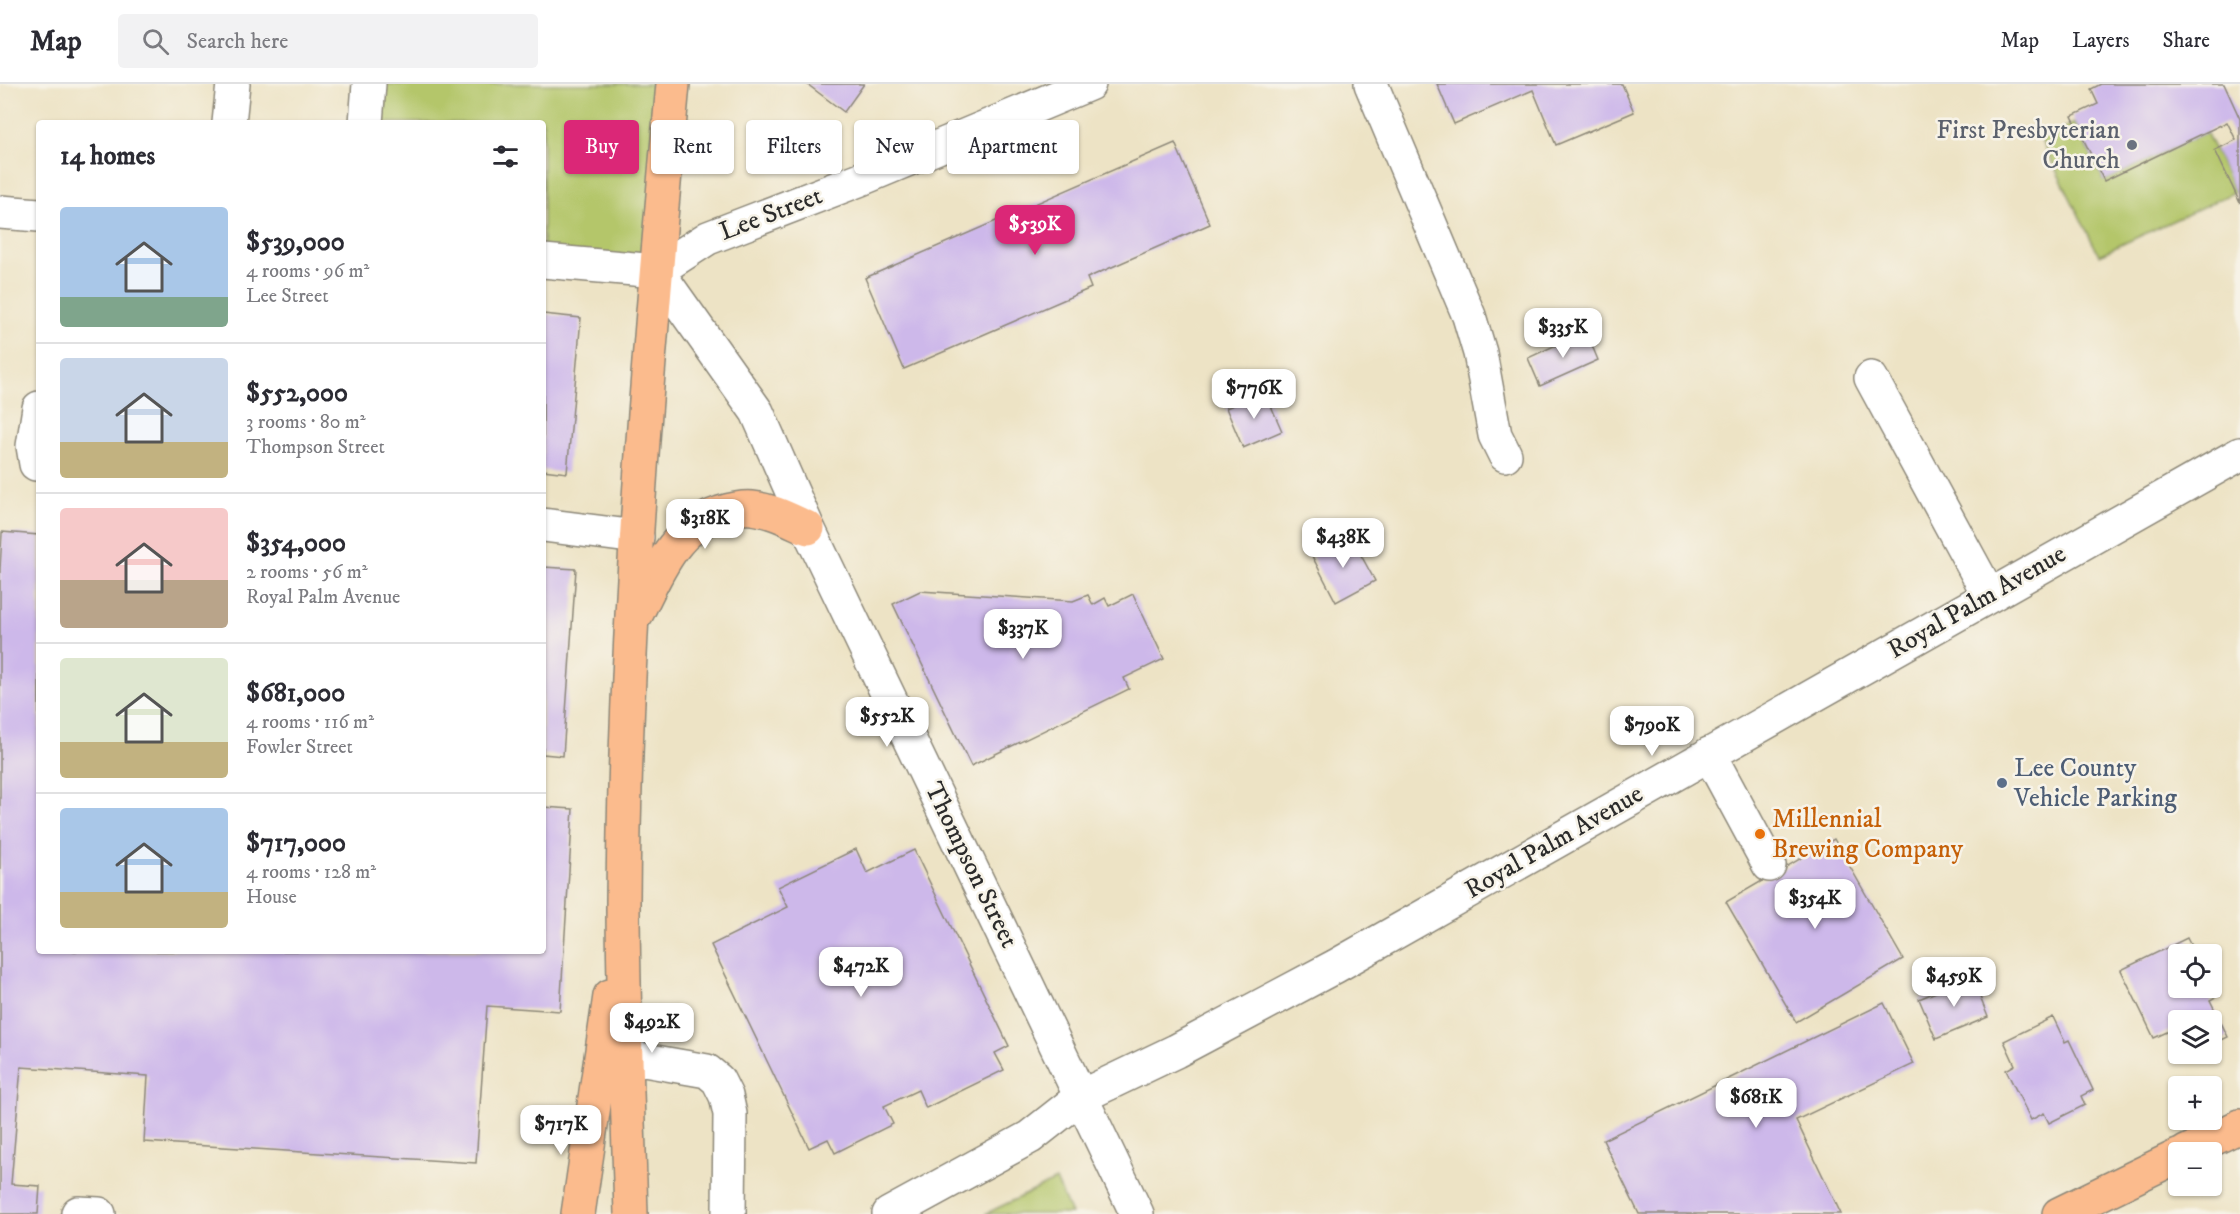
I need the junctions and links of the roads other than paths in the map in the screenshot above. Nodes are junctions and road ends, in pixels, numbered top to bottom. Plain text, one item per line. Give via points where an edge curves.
1 (233, 84) edge
2 (369, 84) edge
3 (673, 84) edge
4 (1089, 84) edge
5 (1371, 84) edge
6 (229, 120) edge
7 (366, 120) edge
8 (0, 212) edge
9 (36, 215) edge
10 (546, 261) edge
11 (657, 271) junction
12 (1871, 378) dead end
13 (36, 427) edge
14 (2240, 454) edge
15 (1505, 455) dead end
16 (36, 464) edge
17 (546, 525) edge
18 (808, 528) junction
19 (637, 537) junction
20 (1989, 595) junction
21 (631, 625) junction
22 (1709, 754) junction
23 (1769, 865) dead end
24 (623, 902) junction
25 (627, 1057) junction
26 (1082, 1096) junction
27 (2240, 1126) edge
28 (2207, 1142) edge
29 (2168, 1161) edge
30 (579, 1214) edge
31 (631, 1214) edge
32 (729, 1214) edge
33 (889, 1214) edge
34 (1137, 1214) edge
35 (2059, 1214) edge

1 - 6 street
2 - 7 street
3 - 11 main road
4 - 11 street, Lee Street via 708,238
5 - 15 street via 1469,316 1480,352 1495,435
8 - 9 street
10 - 11 street
11 - 18 street, Thompson Street via 757,412
11 - 19 main road
12 - 20 street
13 - 16 street
14 - 20 street, Royal Palm Avenue
17 - 19 street
18 - 21 main road via 773,512 750,507 705,518 666,555
18 - 26 street, Thompson Street
19 - 21 main road
20 - 22 street, Royal Palm Avenue
21 - 24 main road
22 - 23 street
22 - 26 street, Royal Palm Avenue via 1336,966 1176,1052
24 - 25 main road
24 - 30 main road
25 - 31 main road
25 - 32 street via 707,1071 718,1080 730,1114
26 - 33 street, Royal Palm Avenue via 1030,1137
26 - 34 street, Thompson Street
27 - 28 main road
29 - 35 main road

